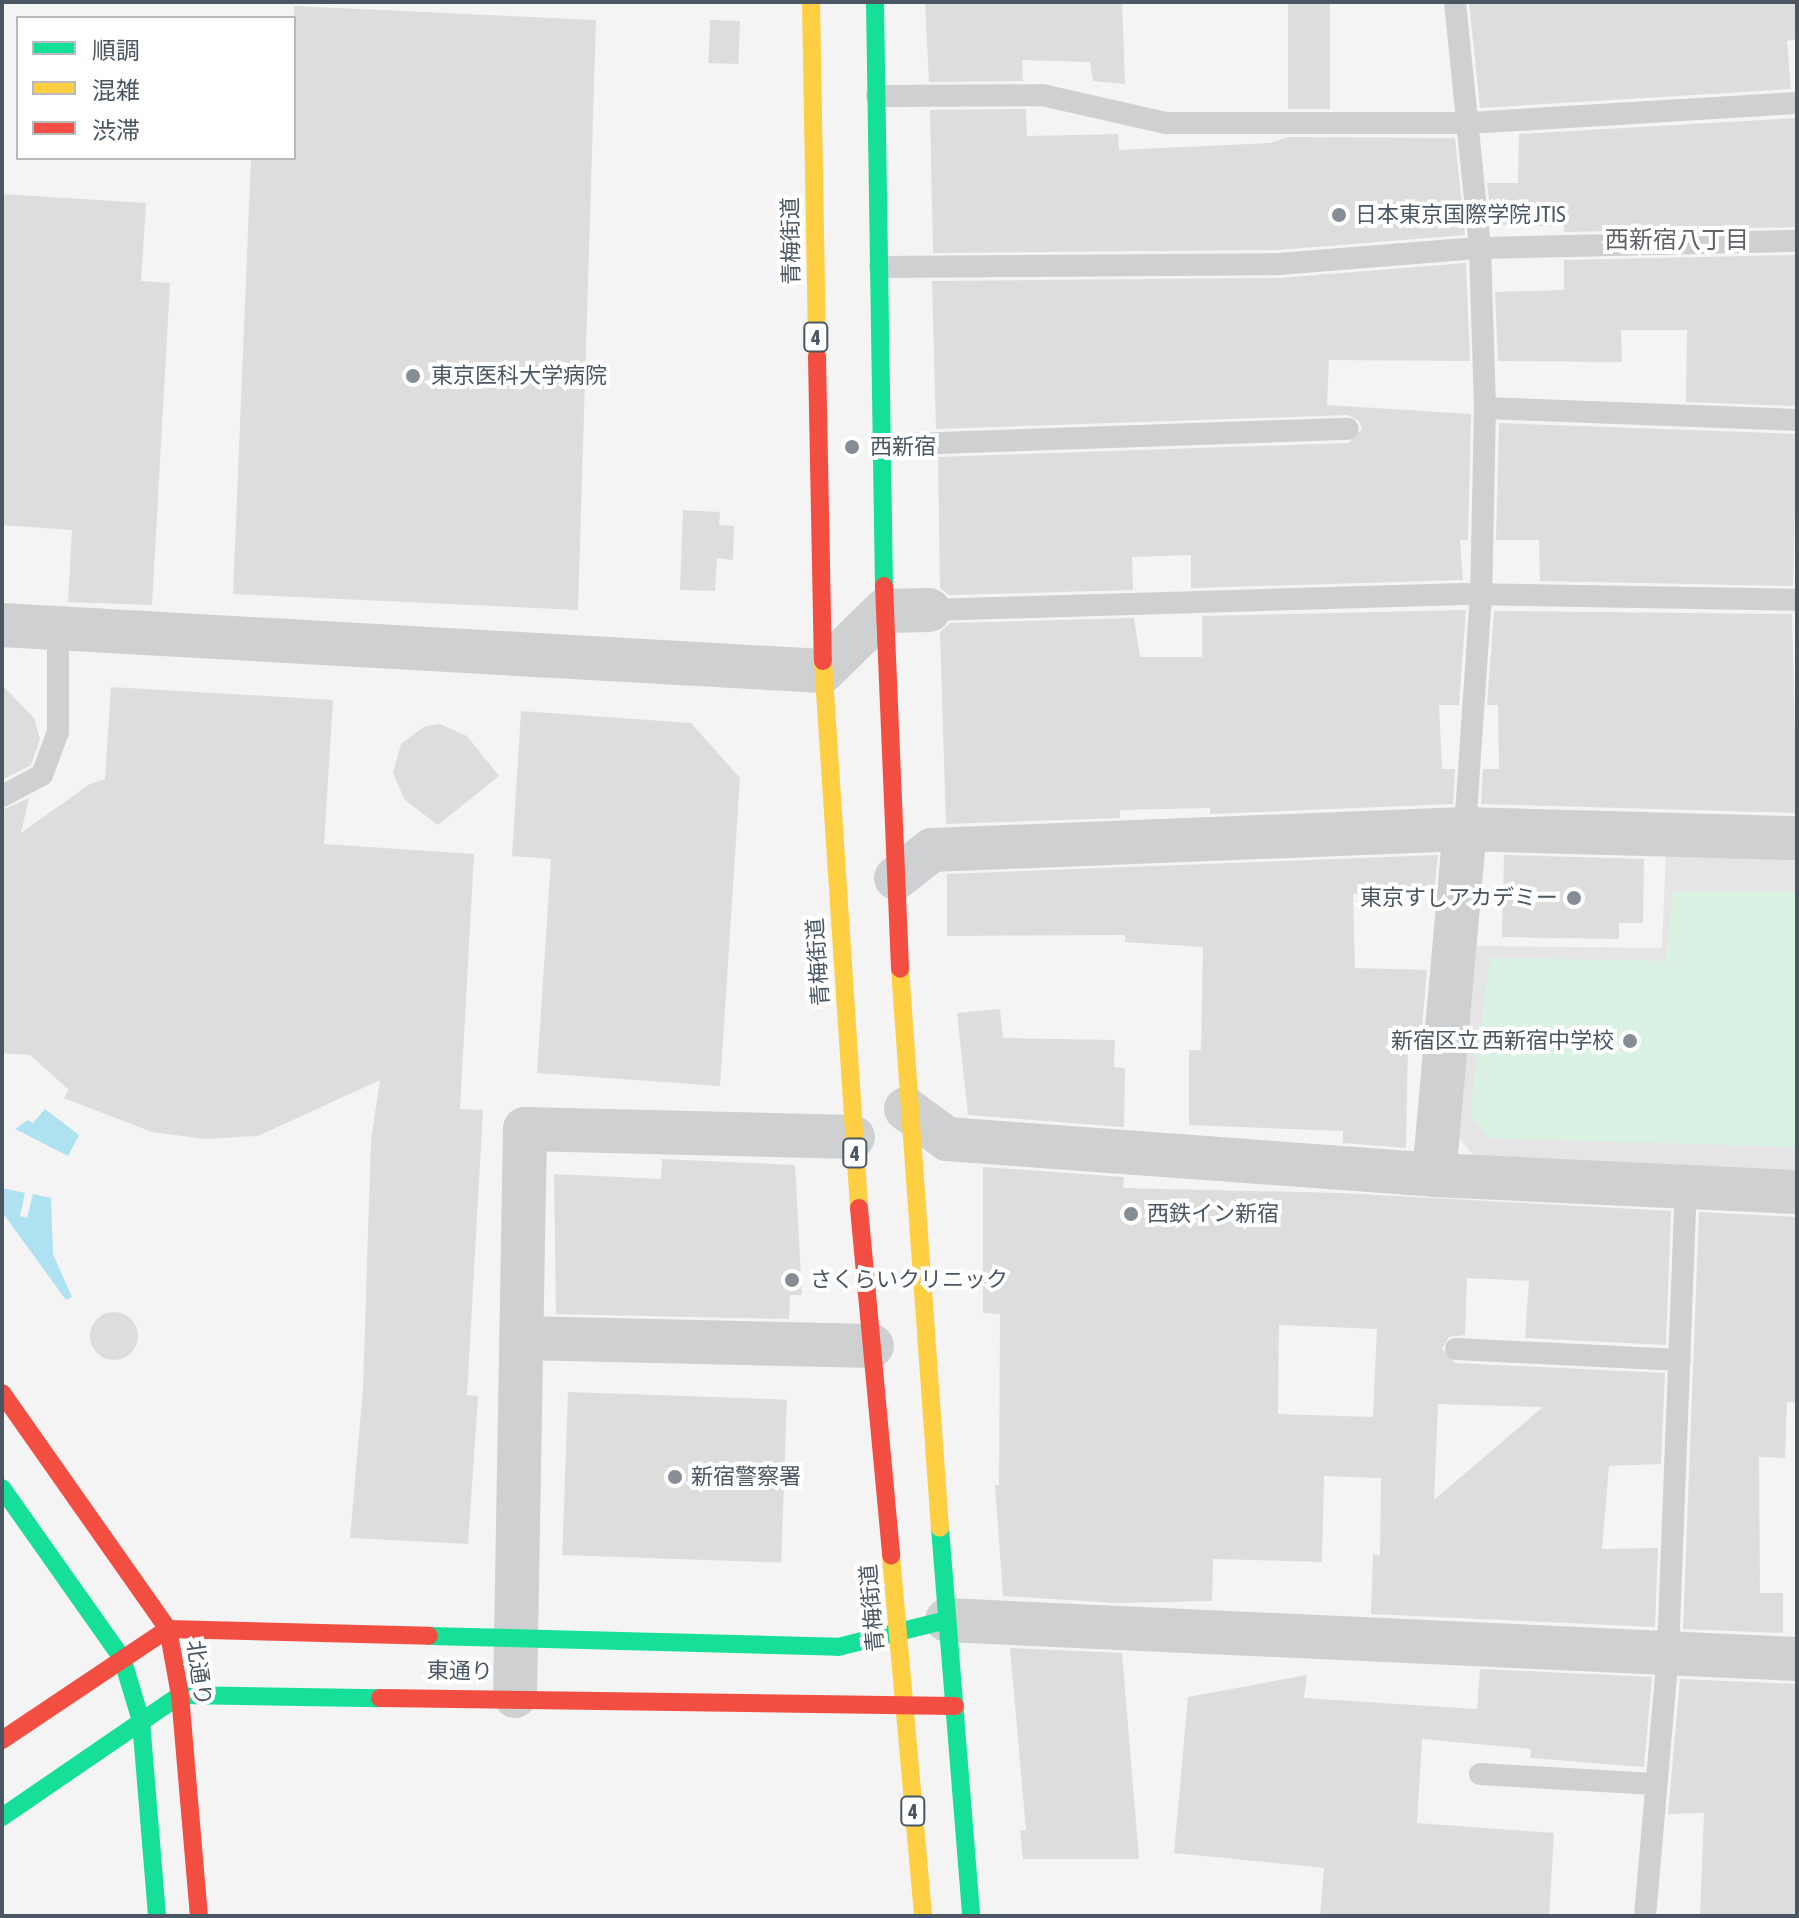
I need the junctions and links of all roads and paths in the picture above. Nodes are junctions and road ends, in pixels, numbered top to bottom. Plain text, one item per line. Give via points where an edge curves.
1 (811, 2) edge
2 (875, 2) edge
3 (1455, 2) edge
4 (877, 96) junction
5 (1797, 103) edge
6 (1469, 123) junction
7 (1797, 241) edge
8 (1480, 248) junction
9 (880, 267) junction
10 (1485, 408) junction
11 (1797, 420) edge
12 (1348, 429) dead end
13 (882, 445) junction
14 (1481, 594) junction
15 (1797, 600) edge
16 (929, 610) joint
17 (884, 611) junction
18 (2, 625) edge
19 (58, 628) junction
20 (823, 671) junction
21 (2, 796) edge
22 (1465, 829) junction
23 (1797, 838) edge
24 (896, 878) junction
25 (906, 1109) junction
26 (853, 1137) junction
27 (1434, 1175) junction
28 (1686, 1187) junction
29 (1797, 1192) edge
30 (522, 1338) junction
31 (872, 1346) junction
32 (1456, 1349) dead end
33 (1680, 1360) junction
34 (2, 1393) edge
35 (2, 1488) edge
36 (967, 1619) junction
37 (168, 1629) junction
38 (899, 1633) junction
39 (517, 1640) junction
40 (1668, 1652) junction
41 (122, 1658) junction
42 (1797, 1659) edge
43 (180, 1695) junction
44 (515, 1696) junction
45 (904, 1705) junction
46 (955, 1706) junction
47 (141, 1721) junction
48 (2, 1740) edge
49 (1480, 1774) dead end
50 (959, 1778) junction
51 (1655, 1784) junction
52 (2, 1817) edge
53 (157, 1916) edge
54 (199, 1916) edge
55 (923, 1916) edge
56 (971, 1916) edge
57 (1645, 1916) edge

1 - 20 main road, 青梅街道 / 4
2 - 4 main road
3 - 6 lane
4 - 6 lane via 1042,95 1166,123
4 - 9 main road
5 - 6 lane
6 - 8 lane
7 - 8 lane
8 - 9 lane via 1279,264
8 - 10 lane
9 - 13 main road
10 - 11 lane
10 - 14 lane
12 - 13 lane
13 - 17 main road
14 - 15 lane
14 - 16 lane
14 - 22 lane
16 - 17 street
17 - 20 street
17 - 24 main road
18 - 19 street
19 - 20 street
19 - 21 lane via 58,732 42,775
20 - 26 main road, 青梅街道 / 4
22 - 23 street
22 - 24 street via 932,850
22 - 27 street
24 - 25 main road
25 - 27 street via 947,1139
25 - 36 main road
26 - 30 street via 525,1129
26 - 31 main road, 青梅街道 / 4
27 - 28 street
28 - 29 street
28 - 33 lane
30 - 31 street
30 - 39 street
31 - 38 main road, 青梅街道 / 4
32 - 33 lane
33 - 40 lane
34 - 37 main road, 北通り
35 - 41 main road
36 - 38 main road, 東通り
36 - 40 street
36 - 46 main road
36 - 50 street via 972,1627 961,1646
37 - 39 main road, 東通り
37 - 41 main road
37 - 43 main road, 北通り
38 - 39 main road, 東通り via 838,1647
38 - 45 main road, 青梅街道 / 4
39 - 44 street
40 - 42 street
40 - 51 lane
41 - 47 main road
41 - 48 main road
43 - 44 main road, 東通り
43 - 47 main road
43 - 54 main road, 北通り
44 - 45 main road, 東通り
45 - 46 main road, 東通り
45 - 55 main road, 青梅街道 / 4
46 - 50 main road
47 - 52 main road
47 - 53 main road
49 - 51 lane
50 - 56 main road
51 - 57 lane

